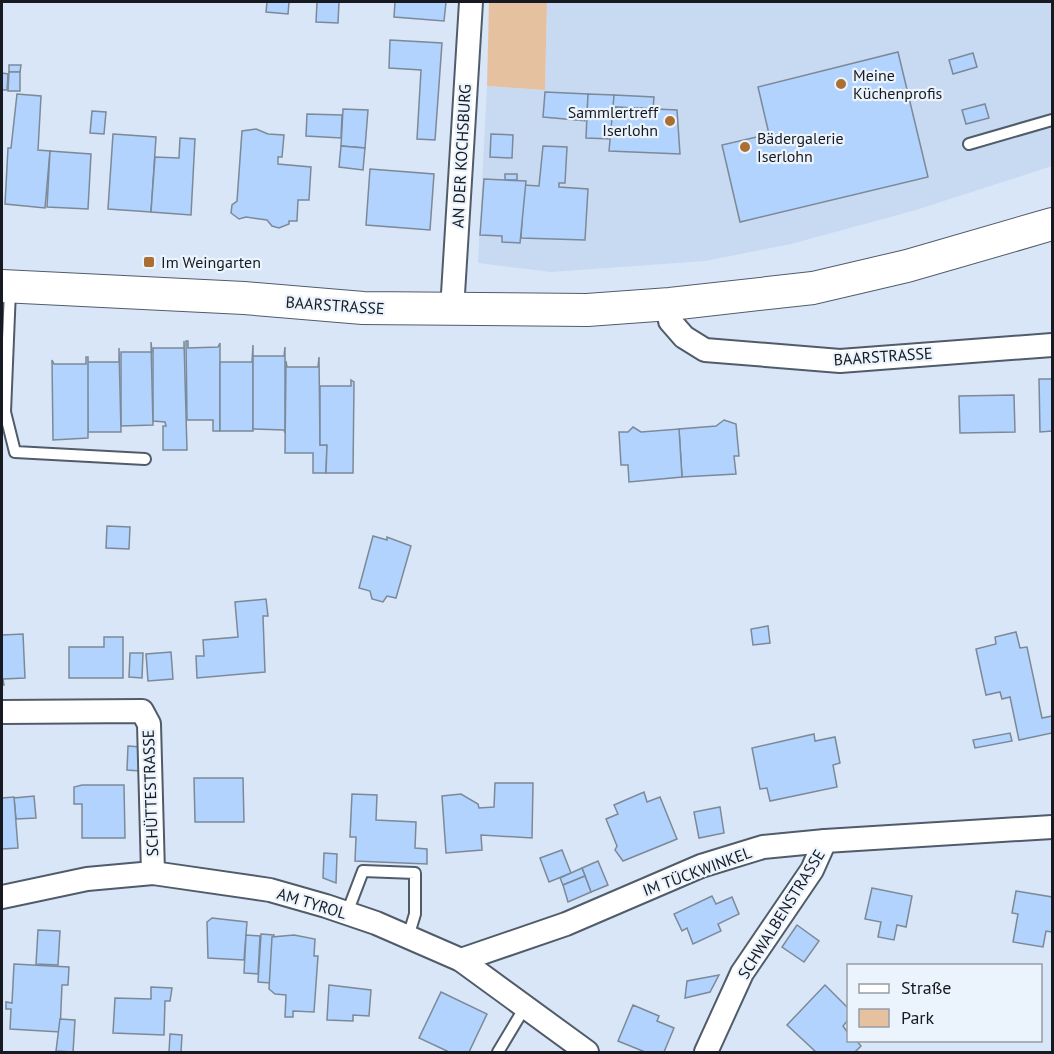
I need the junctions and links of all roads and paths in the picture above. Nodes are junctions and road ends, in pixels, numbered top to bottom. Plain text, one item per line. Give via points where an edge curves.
1 (471, 2) edge
2 (1053, 120) edge
3 (969, 144) dead end
4 (1053, 224) edge
5 (6, 286) edge
6 (670, 304) junction
7 (452, 310) junction
8 (1053, 345) edge
9 (145, 459) dead end
10 (2, 712) edge
11 (1053, 827) edge
12 (825, 841) junction
13 (153, 873) junction
14 (2, 897) edge
15 (346, 913) junction
16 (408, 937) junction
17 (461, 960) junction
18 (525, 1007) junction
19 (498, 1053) edge
20 (587, 1053) edge
21 (706, 1053) edge

1 - 7 street, AN DER KOCHSBURG
2 - 3 lane
4 - 6 main road, BAARSTRASSE via 813,288
5 - 7 main road, BAARSTRASSE
5 - 9 lane via 5,412 15,452
6 - 7 main road, BAARSTRASSE via 587,310
6 - 8 street, BAARSTRASSE via 670,321 684,338 705,350 840,361
10 - 13 street, SCHÜTTESTRASSE via 142,711 149,724
11 - 12 street, IM TÜCKWINKEL
12 - 17 street, IM TÜCKWINKEL via 763,847 701,866 567,924
12 - 21 street, SCHWALBENSTRASSE via 812,870 742,973
13 - 14 street, AM TYROL via 87,879
13 - 15 street, AM TYROL via 270,890
15 - 16 street, AM TYROL
15 - 16 lane via 363,871 415,873 415,914
16 - 17 street, AM TYROL
17 - 18 street, AM TYROL
18 - 19 lane
18 - 20 street, AM TYROL

